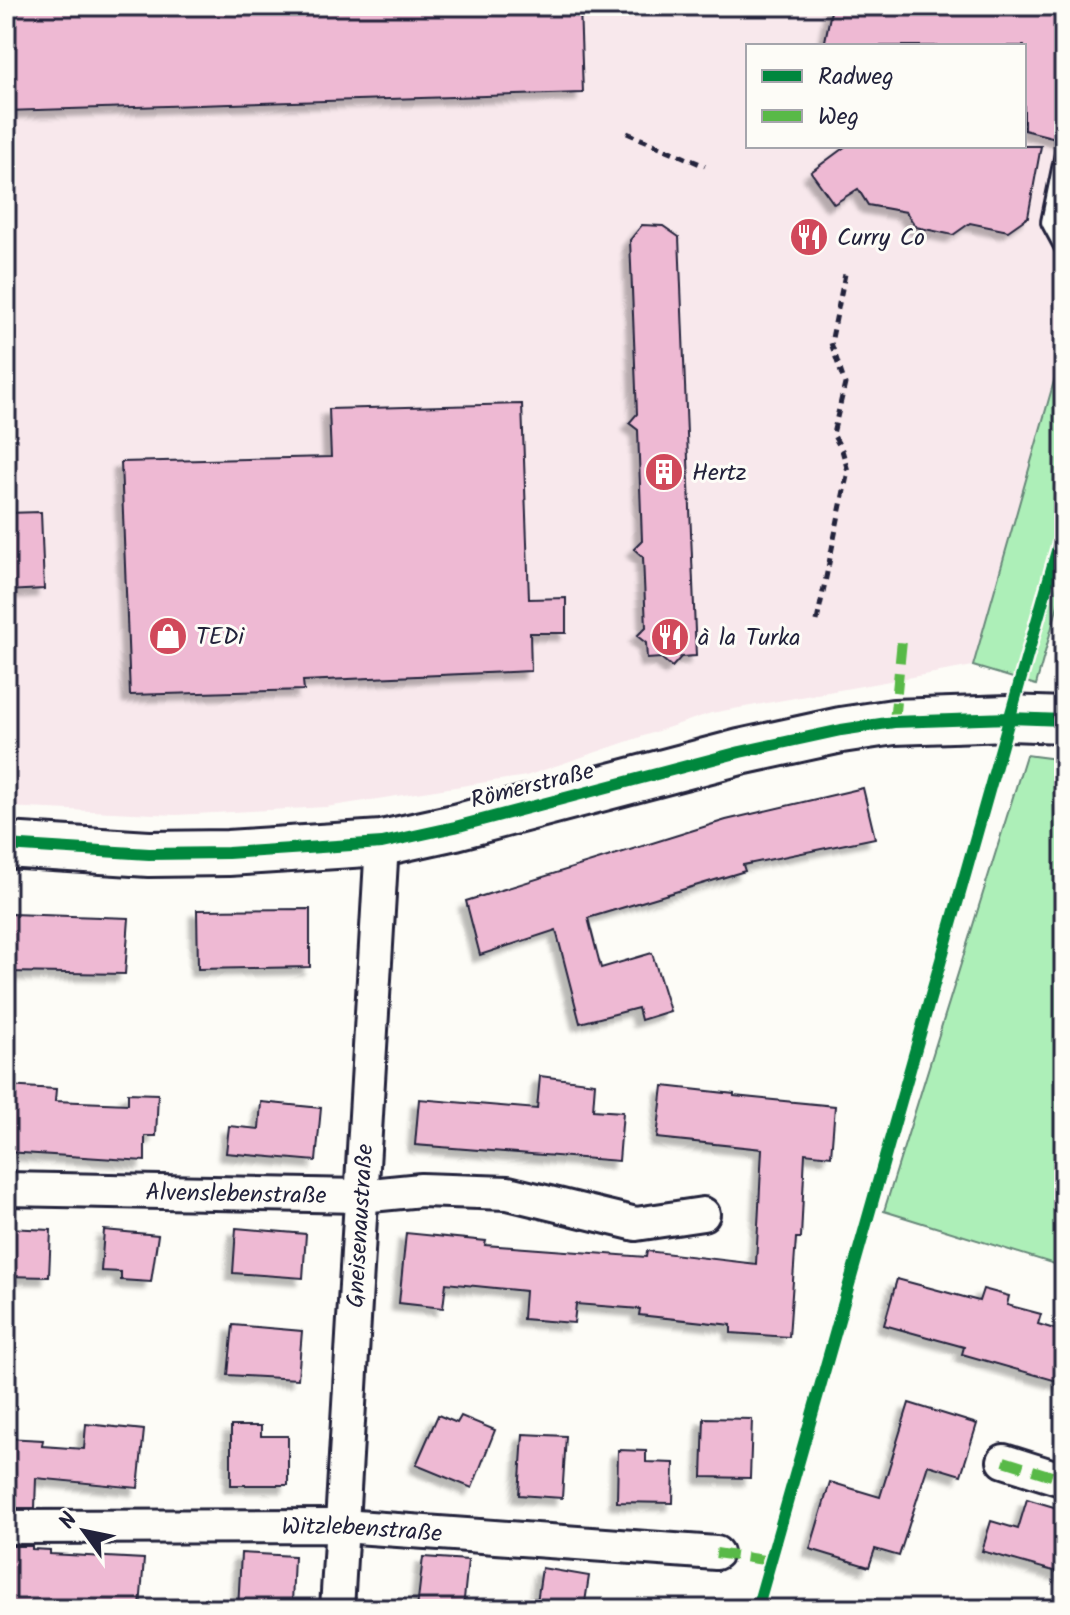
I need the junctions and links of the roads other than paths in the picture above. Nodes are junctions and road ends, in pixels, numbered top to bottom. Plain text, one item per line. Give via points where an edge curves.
1 (1064, 154) edge
2 (1064, 248) edge
3 (1064, 720) edge
4 (382, 843) junction
5 (6, 845) edge
6 (6, 1189) edge
7 (361, 1196) junction
8 (703, 1214) dead end
9 (1004, 1461) dead end
10 (1064, 1480) edge
11 (342, 1526) junction
12 (6, 1527) edge
13 (716, 1553) dead end
14 (337, 1609) edge

1 - 2 lane via 1050,222
3 - 4 main road, Römerstraße via 894,722 841,730
4 - 5 main road, Römerstraße via 149,854
4 - 7 street, Gneisenaustraße
6 - 7 street, Alvenslebenstraße
7 - 8 street, Alvenslebenstraße via 421,1190 508,1193 636,1224
7 - 11 street, Gneisenaustraße
9 - 10 street
11 - 12 street, Witzlebenstraße
11 - 13 street, Witzlebenstraße
11 - 14 street, Gneisenaustraße

